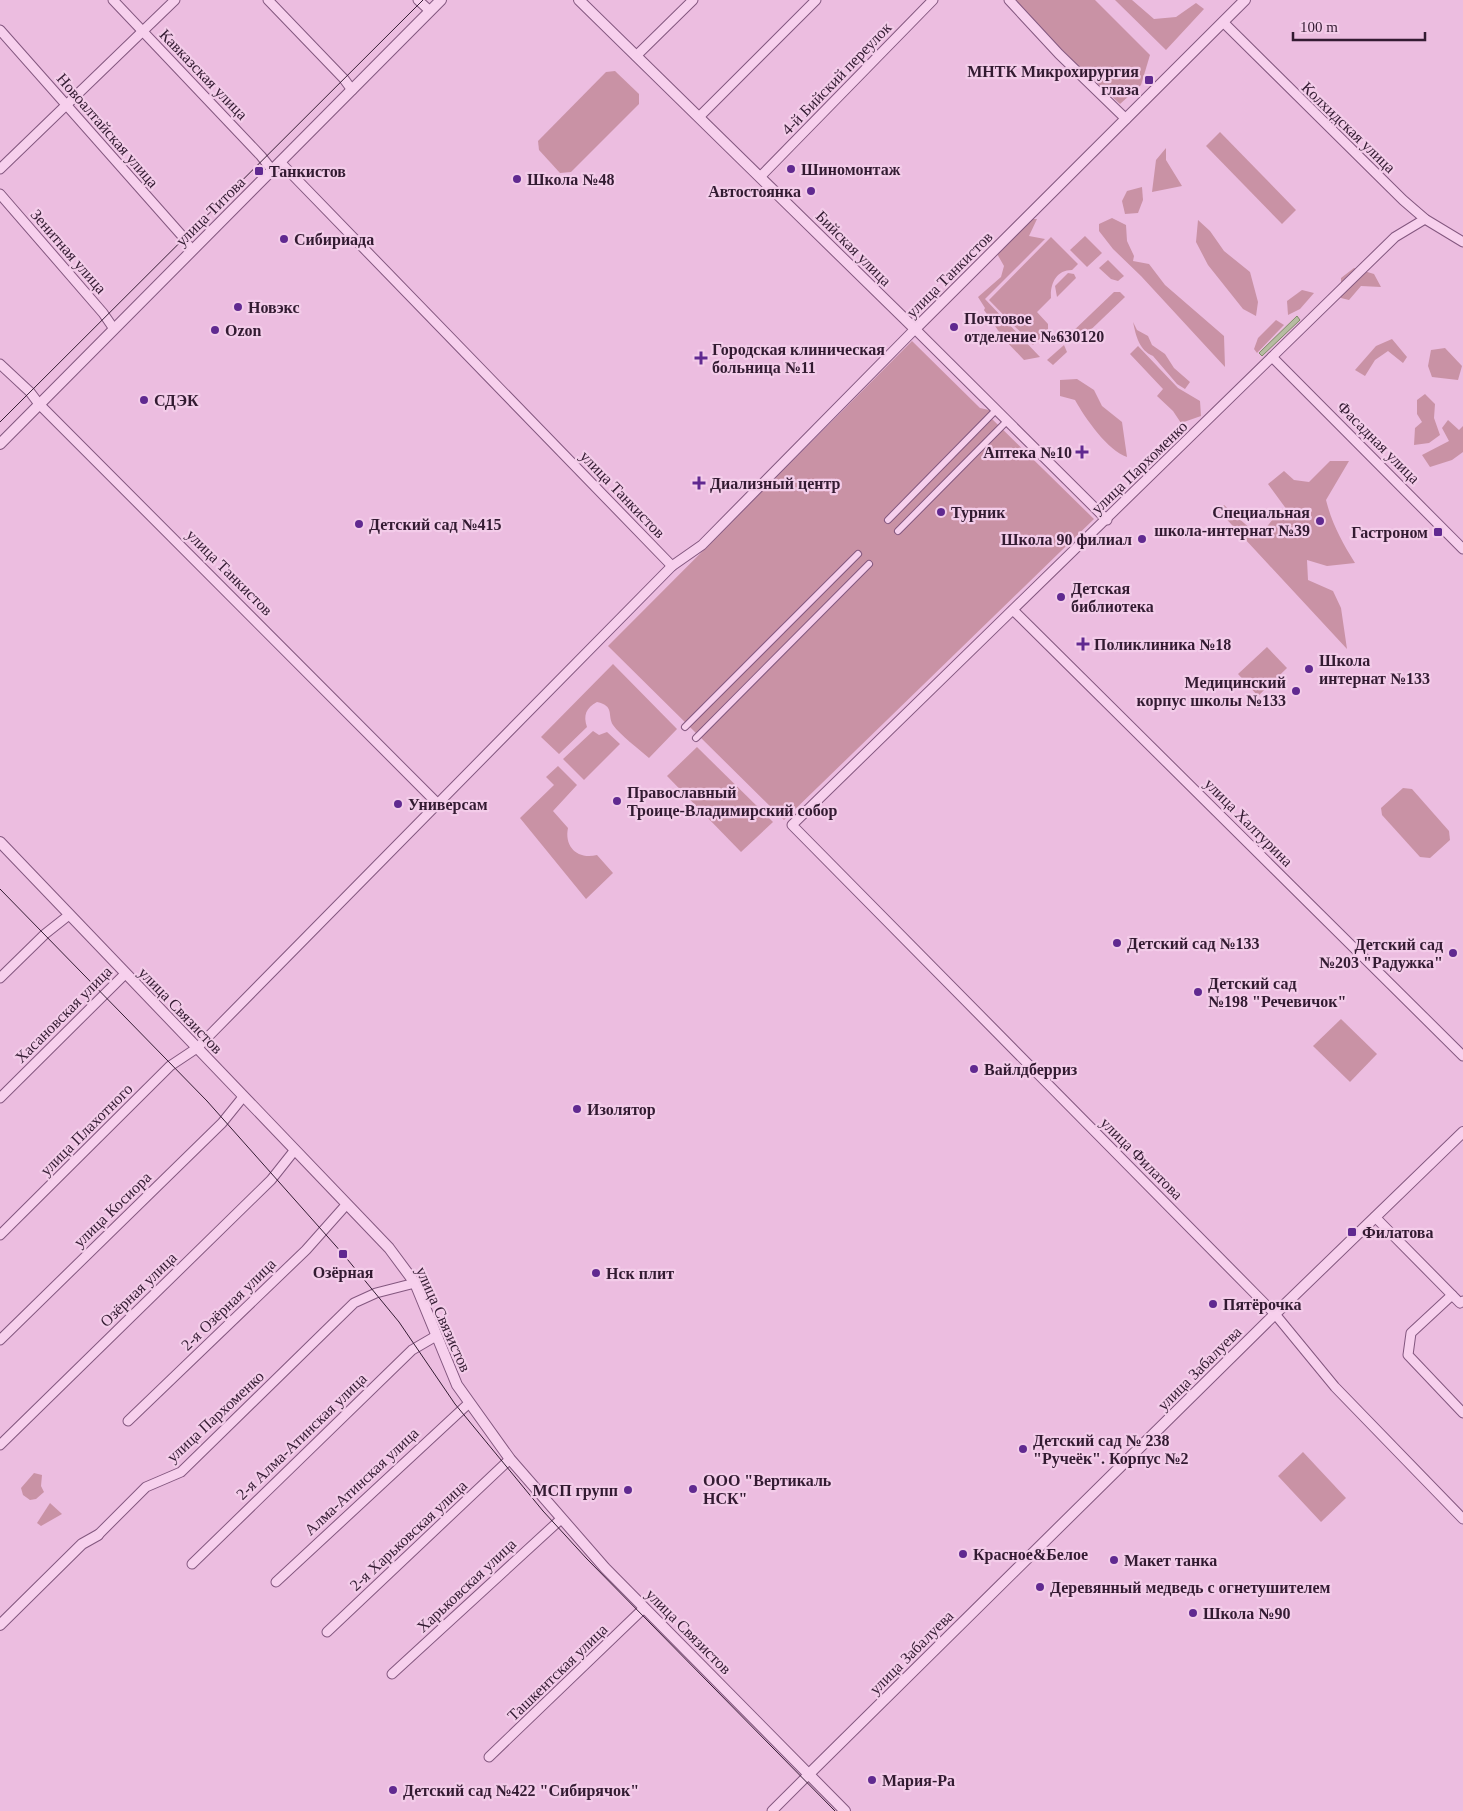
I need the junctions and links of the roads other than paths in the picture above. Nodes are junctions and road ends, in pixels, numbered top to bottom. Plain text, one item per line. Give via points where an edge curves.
1 (113, 0) edge
2 (175, 0) edge
3 (268, 0) edge
4 (418, 0) edge
5 (441, 0) edge
6 (578, 0) edge
7 (693, 0) edge
8 (816, 0) edge
9 (933, 0) edge
10 (1009, 0) edge
11 (1245, 0) edge
12 (430, 11) junction
13 (1223, 22) junction
14 (0, 30) edge
15 (143, 31) junction
16 (636, 56) junction
17 (352, 90) junction
18 (66, 105) junction
19 (699, 117) junction
20 (1126, 119) junction
21 (280, 162) junction
22 (0, 169) edge
23 (272, 170) junction
24 (760, 177) junction
25 (0, 194) edge
26 (1425, 219) junction
27 (1463, 242) edge
28 (191, 250) junction
29 (114, 329) junction
30 (915, 329) junction
31 (1272, 357) junction
32 (0, 364) edge
33 (39, 404) junction
34 (996, 410) junction
35 (1007, 421) junction
36 (0, 444) edge
37 (888, 520) dead end
38 (1107, 520) junction
39 (898, 531) dead end
40 (1463, 549) edge
41 (858, 554) dead end
42 (869, 564) dead end
43 (672, 566) junction
44 (1013, 610) junction
45 (685, 727) dead end
46 (696, 738) dead end
47 (437, 803) junction
48 (792, 825) joint
49 (2, 848) edge
50 (69, 915) junction
51 (125, 974) junction
52 (0, 978) edge
53 (197, 1048) junction
54 (1463, 1056) edge
55 (243, 1096) junction
56 (0, 1098) edge
57 (1463, 1132) edge
58 (294, 1151) junction
59 (346, 1205) junction
60 (1374, 1217) junction
61 (0, 1235) edge
62 (415, 1283) junction
63 (1452, 1295) junction
64 (1463, 1301) edge
65 (1275, 1314) junction
66 (436, 1336) junction
67 (0, 1340) edge
68 (468, 1404) junction
69 (1463, 1413) edge
70 (128, 1421) dead end
71 (0, 1446) edge
72 (510, 1459) junction
73 (561, 1519) junction
74 (1463, 1519) edge
75 (98, 1535) joint
76 (192, 1564) dead end
77 (276, 1582) dead end
78 (644, 1608) junction
79 (0, 1625) edge
80 (327, 1632) dead end
81 (392, 1674) dead end
82 (489, 1756) dead end
83 (809, 1774) junction
84 (772, 1811) edge
85 (845, 1811) edge

1 - 15 street, Кавказская улица
2 - 15 street
3 - 17 street
4 - 12 street
5 - 12 street, улица Титова
6 - 16 street, Бийская улица
7 - 16 street
8 - 19 street
9 - 24 street, 4-й Бийский переулок
10 - 20 street
11 - 13 street, улица Танкистов
12 - 17 street, улица Титова
13 - 20 street, улица Танкистов
13 - 26 street, Колхидская улица via 1353,153
14 - 18 street, Новоалтайская улица
15 - 18 street
15 - 23 street, Кавказская улица
16 - 19 street, Бийская улица
17 - 21 street, улица Титова
18 - 22 street
18 - 28 street, Новоалтайская улица via 184,238
19 - 24 street, Бийская улица
20 - 30 street, улица Танкистов
21 - 23 street, улица Титова
21 - 43 street, улица Танкистов
23 - 28 street, улица Титова
24 - 30 street, Бийская улица
25 - 29 street, Зенитная улица
26 - 27 street, Колхидская улица
26 - 31 street, улица Пархоменко via 1400,232
28 - 29 street, улица Титова
29 - 33 street, улица Титова
30 - 34 street, Бийская улица
30 - 43 street, улица Танкистов via 702,545
31 - 38 street, улица Пархоменко
31 - 40 street, Фасадная улица
32 - 33 street, улица Танкистов
33 - 36 street, улица Титова
33 - 47 street, улица Танкистов
34 - 35 street, Бийская улица
34 - 37 street
35 - 38 street, Бийская улица
35 - 39 street
38 - 44 street, улица Пархоменко
41 - 45 street
42 - 46 street
43 - 47 street, улица Танкистов
44 - 48 street, улица Пархоменко
44 - 54 street, улица Халтурина
47 - 53 street, улица Танкистов
48 - 65 street, улица Филатова
49 - 50 street, улица Связистов
50 - 51 street, улица Связистов
50 - 52 street
51 - 53 street, улица Связистов
51 - 56 street, Хасановская улица
53 - 55 street, улица Связистов
53 - 61 street, улица Плахотного via 170,1066
55 - 58 street, улица Связистов
55 - 67 street, улица Косиора via 222,1123
57 - 60 street, улица Забалуева
58 - 59 street, улица Связистов
58 - 71 street, Озёрная улица via 271,1180
59 - 62 street, улица Связистов via 389,1248
59 - 70 street, 2-я Озёрная улица via 306,1250
60 - 63 street
60 - 65 street, улица Забалуева
62 - 66 street, улица Связистов
62 - 75 street, улица Пархоменко via 354,1303 181,1472 146,1487
63 - 64 street via 1460,1303
63 - 69 street via 1411,1333 1408,1355
65 - 74 street, улица Филатова via 1335,1387
65 - 83 street, улица Забалуева
66 - 68 street, улица Связистов
66 - 76 street, 2-я Алма-Атинская улица via 412,1350
68 - 72 street, улица Связистов
68 - 77 street, Алма-Атинская улица
72 - 73 street, улица Связистов
72 - 80 street, 2-я Харьковская улица
73 - 78 street, улица Связистов
73 - 81 street, Харьковская улица
75 - 79 street, улица Пархоменко via 82,1544
78 - 82 street, Ташкентская улица
78 - 83 street, улица Связистов
83 - 84 street
83 - 85 street, улица Связистов

